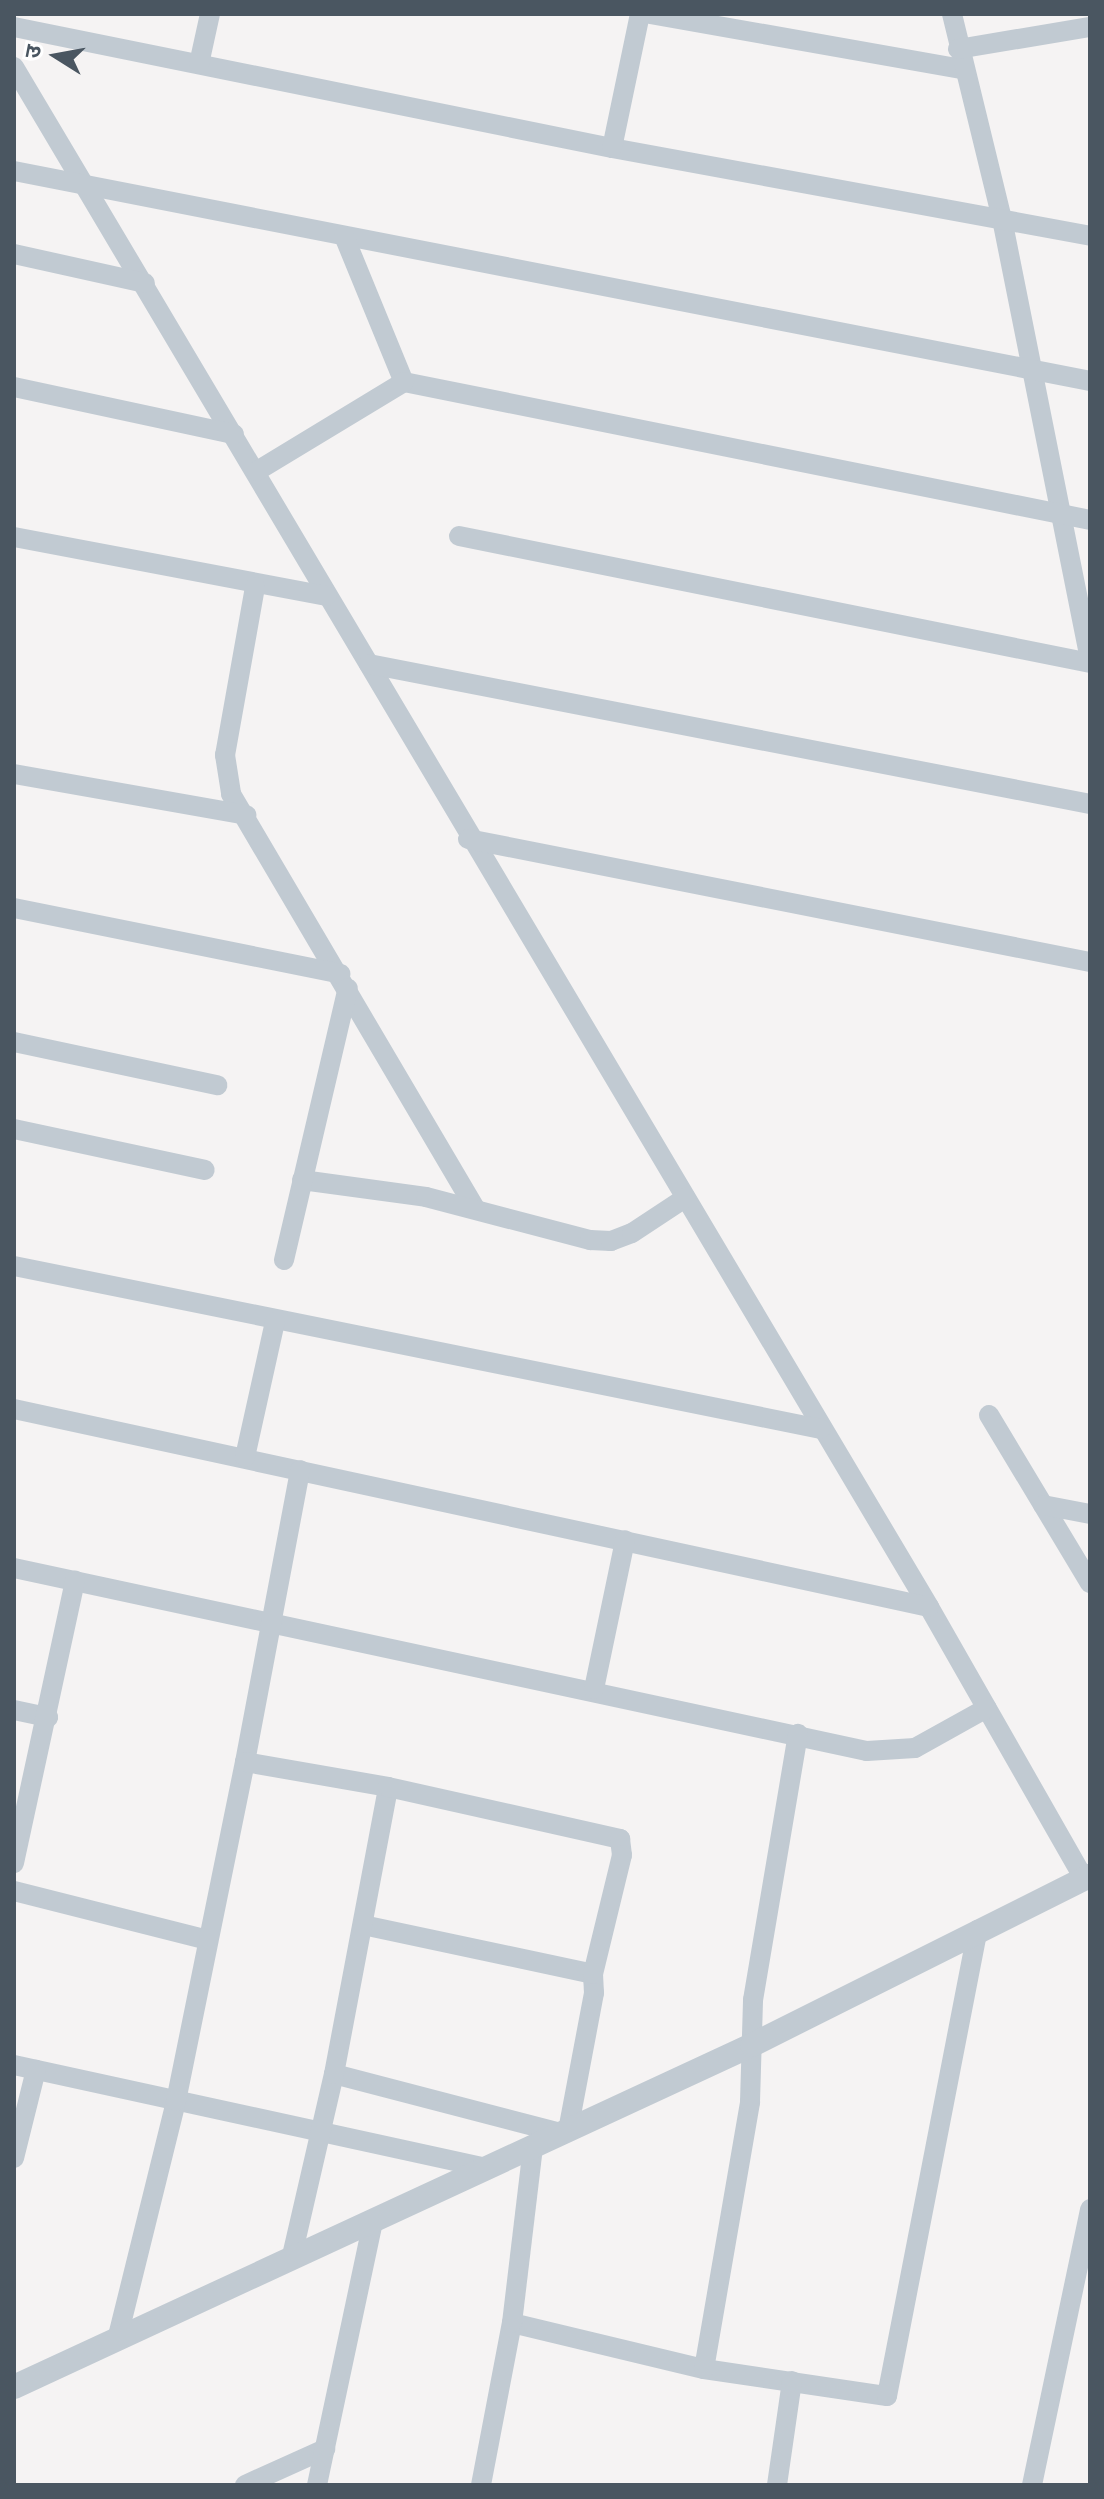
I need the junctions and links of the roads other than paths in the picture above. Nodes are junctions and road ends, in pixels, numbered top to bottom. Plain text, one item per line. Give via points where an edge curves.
1 (210, 14) edge
2 (640, 14) edge
3 (650, 14) edge
4 (952, 14) edge
5 (14, 27) edge
6 (1090, 27) edge
7 (960, 59) junction
8 (199, 64) junction
9 (14, 67) edge
10 (612, 148) junction
11 (14, 171) edge
12 (87, 187) junction
13 (1002, 219) junction
14 (344, 236) junction
15 (1090, 236) edge
16 (14, 254) edge
17 (145, 283) junction
18 (1032, 368) junction
19 (1090, 381) edge
20 (404, 382) junction
21 (14, 387) edge
22 (234, 434) junction
23 (257, 471) junction
24 (1062, 515) junction
25 (1090, 520) edge
26 (459, 536) dead end
27 (14, 537) edge
28 (255, 587) junction
29 (326, 596) junction
30 (1090, 661) edge
31 (369, 664) junction
32 (14, 774) edge
33 (1090, 804) edge
34 (246, 815) junction
35 (468, 839) junction
36 (14, 908) edge
37 (1090, 962) edge
38 (344, 981) junction
39 (14, 1042) edge
40 (217, 1085) dead end
41 (14, 1129) edge
42 (205, 1170) dead end
43 (302, 1180) junction
44 (685, 1198) junction
45 (475, 1208) junction
46 (284, 1260) dead end
47 (14, 1266) edge
48 (275, 1322) junction
49 (14, 1409) edge
50 (989, 1415) dead end
51 (821, 1429) junction
52 (245, 1457) junction
53 (300, 1470) junction
54 (1043, 1505) junction
55 (1090, 1514) edge
56 (625, 1540) junction
57 (14, 1568) edge
58 (75, 1581) junction
59 (1090, 1583) edge
60 (929, 1607) junction
61 (269, 1620) junction
62 (594, 1689) junction
63 (987, 1708) junction
64 (14, 1710) edge
65 (48, 1717) junction
66 (798, 1734) junction
67 (245, 1762) junction
68 (388, 1787) junction
69 (14, 1863) edge
70 (1087, 1877) edge
71 (14, 1891) edge
72 (363, 1925) junction
73 (978, 1930) junction
74 (207, 1940) junction
75 (593, 1974) junction
76 (752, 2045) junction
77 (14, 2065) edge
78 (36, 2070) junction
79 (334, 2074) junction
80 (176, 2101) junction
81 (319, 2130) junction
82 (565, 2132) junction
83 (533, 2147) junction
84 (14, 2158) edge
85 (489, 2169) junction
86 (1090, 2209) edge
87 (373, 2222) junction
88 (291, 2260) junction
89 (512, 2323) junction
90 (117, 2340) junction
91 (704, 2369) junction
92 (792, 2381) junction
93 (14, 2387) edge
94 (325, 2449) junction
95 (245, 2485) edge
96 (317, 2485) edge
97 (482, 2485) edge
98 (777, 2485) edge
99 (1032, 2485) edge

1 - 8 street
2 - 10 street
3 - 7 street
4 - 7 street
5 - 8 street
6 - 7 street
7 - 13 street
8 - 10 street
9 - 12 street
10 - 13 street
11 - 12 street
12 - 14 street
12 - 17 street
13 - 15 street
13 - 18 street
14 - 18 street
14 - 20 street
16 - 17 street
17 - 22 street
18 - 19 street
18 - 24 street
20 - 23 street
20 - 24 street
21 - 22 street
22 - 23 street
23 - 29 street
24 - 25 street
24 - 30 street
26 - 30 street
27 - 28 street
28 - 29 street
28 - 34 street via 225,755 231,794
29 - 31 street
31 - 33 street
31 - 35 street
32 - 34 street
34 - 38 street
35 - 37 street
35 - 44 street
36 - 38 street
38 - 43 street
38 - 45 street
39 - 40 street
41 - 42 street
43 - 45 street
43 - 46 street
44 - 45 street via 611,1241
44 - 51 street
47 - 48 street
48 - 51 street
48 - 52 street
49 - 52 street
50 - 54 street
51 - 60 street
52 - 53 street
53 - 56 street
53 - 61 street
54 - 55 street
54 - 59 street
56 - 60 street
56 - 62 street
57 - 58 street
58 - 61 street
58 - 65 street
60 - 63 street
61 - 62 street
61 - 67 street
62 - 66 street
63 - 66 street via 915,1748 891,1752
63 - 70 street
64 - 65 street
65 - 69 street
66 - 76 street via 753,2000
67 - 68 street
67 - 74 street
68 - 72 street
68 - 75 street via 620,1839 622,1855
70 - 73 street
71 - 74 street
72 - 75 street
72 - 79 street
73 - 76 street
73 - 92 street via 892,2387 882,2398
74 - 80 street
75 - 82 street via 594,1993
76 - 82 street
76 - 91 street via 750,2102
77 - 78 street
78 - 80 street
78 - 84 street
79 - 81 street
79 - 82 street
80 - 81 street
80 - 90 street
81 - 85 street
81 - 88 street
82 - 83 street
83 - 85 street
83 - 89 street
85 - 87 street
86 - 99 street
87 - 88 street
87 - 94 street
88 - 90 street
89 - 91 street
89 - 97 street
90 - 93 street
91 - 92 street
92 - 98 street
94 - 95 street
94 - 96 street

